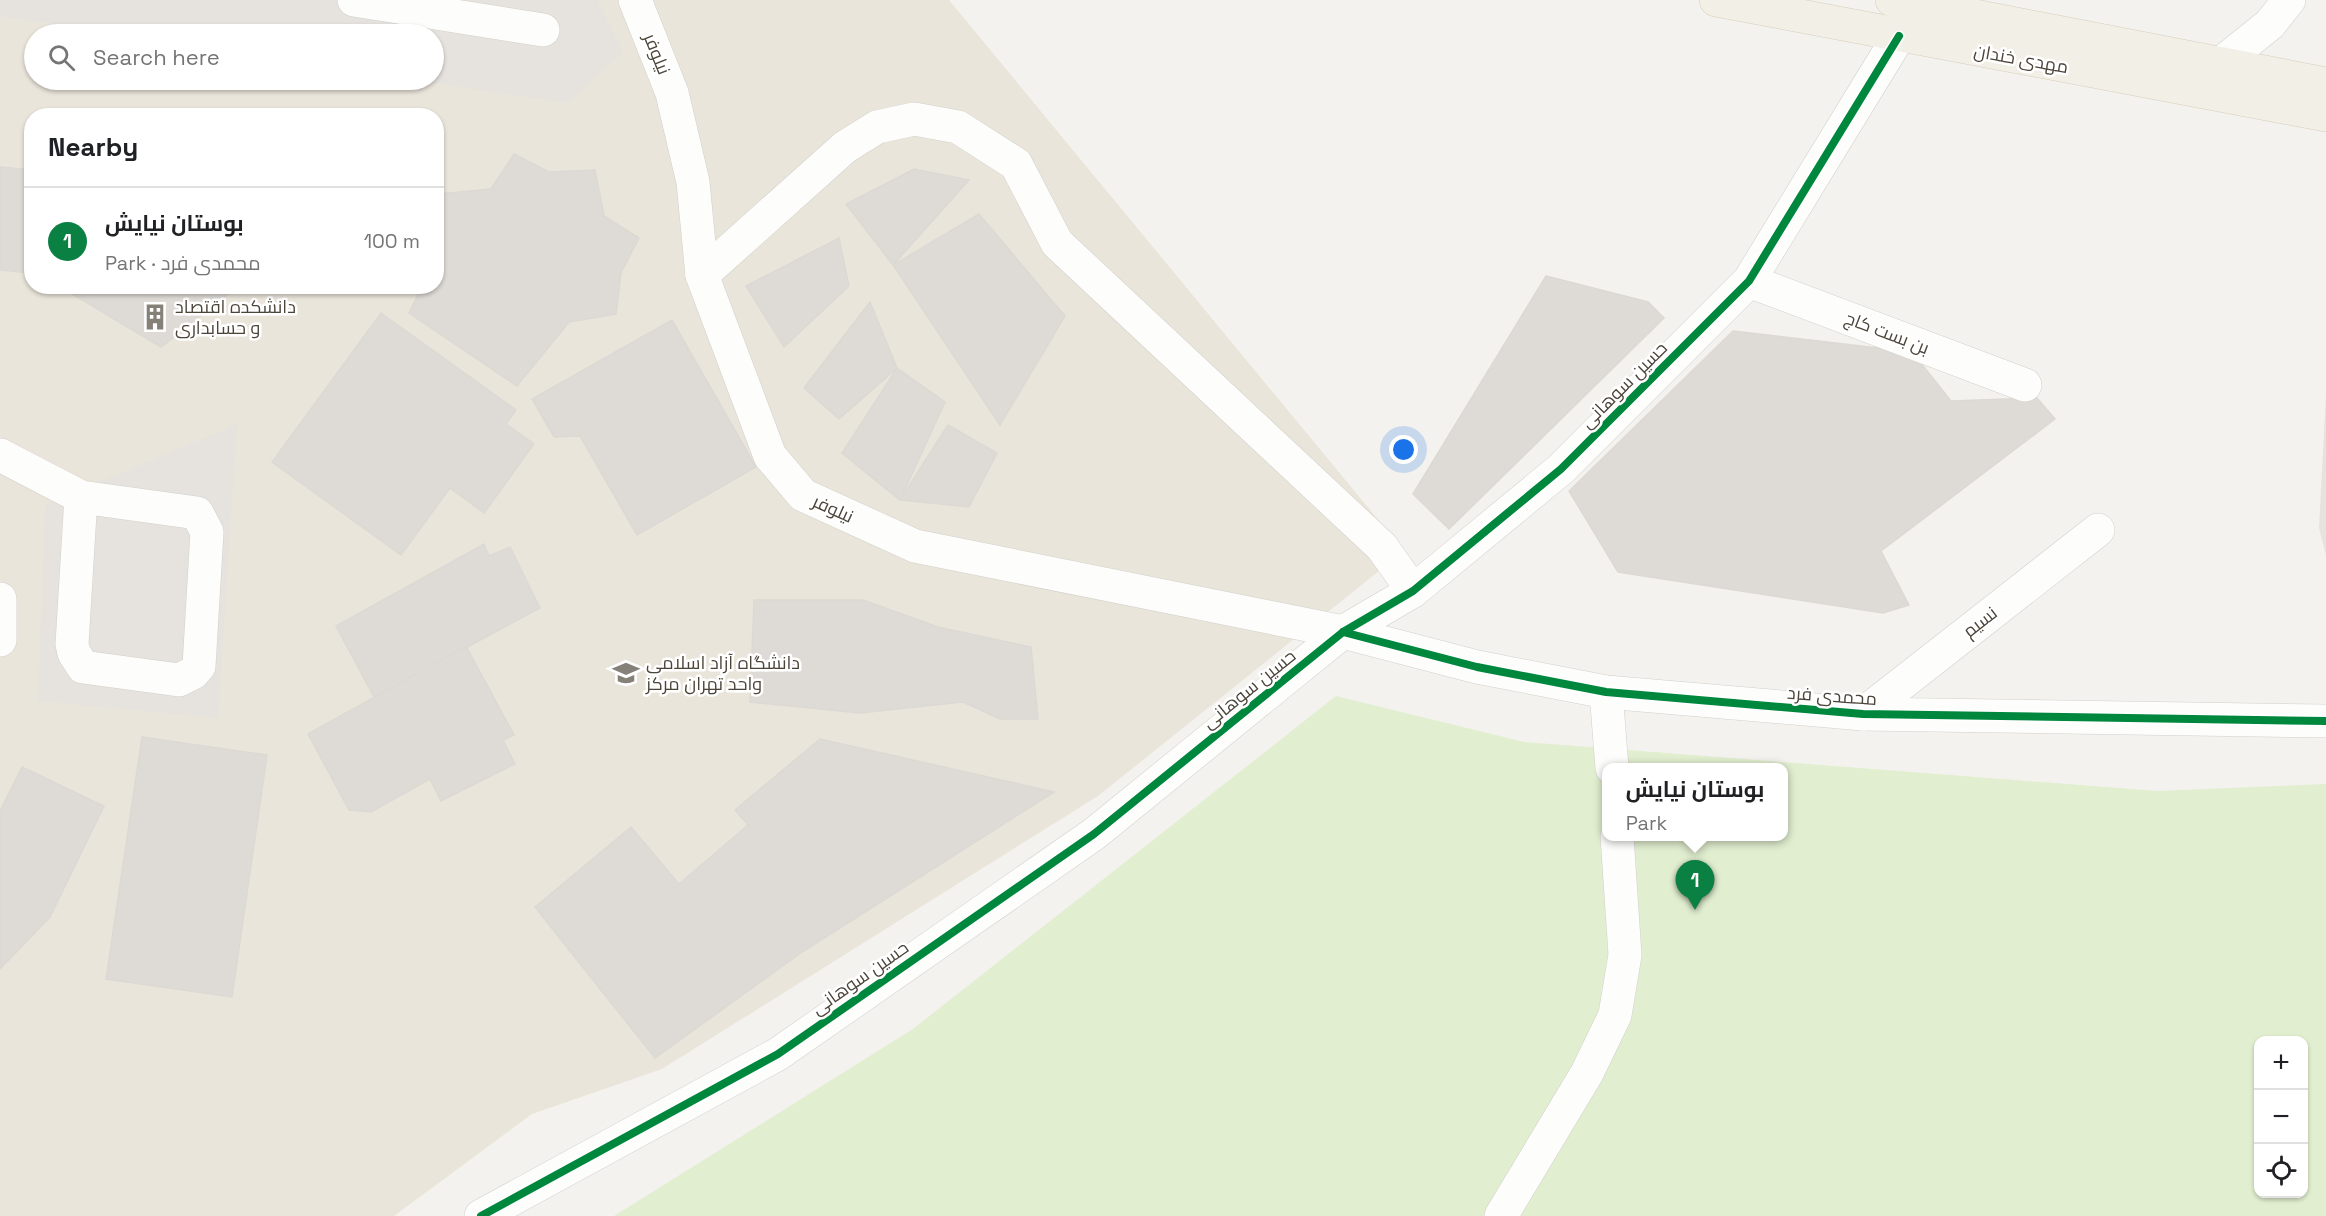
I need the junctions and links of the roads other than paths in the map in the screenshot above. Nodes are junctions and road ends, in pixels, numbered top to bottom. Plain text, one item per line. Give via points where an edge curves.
1 (354, 0) edge
2 (635, 0) edge
3 (1716, 0) edge
4 (2289, 0) edge
5 (1911, 2) edge
6 (543, 30) dead end
7 (1899, 36) junction
8 (2219, 65) junction
9 (2326, 84) edge
10 (2326, 115) edge
11 (702, 275) junction
12 (1749, 281) junction
13 (2025, 385) dead end
14 (0, 455) edge
15 (81, 497) junction
16 (2098, 530) dead end
17 (1413, 591) junction
18 (0, 600) edge
19 (1343, 632) junction
20 (0, 640) edge
21 (1606, 692) junction
22 (1863, 714) junction
23 (2326, 721) edge
24 (1612, 763) edge
25 (1617, 841) edge
26 (496, 1213) edge
27 (1501, 1216) edge

1 - 6 street
2 - 11 street, نیلوفر via 672,93 693,182
3 - 7 main road, مهدی خندان
4 - 8 street via 2270,24
5 - 8 main road, مهدی خندان
7 - 10 main road, مهدی خندان
7 - 12 street, حسین سوهانی
8 - 9 main road, مهدی خندان
11 - 17 street via 845,147 876,127 914,119 958,127 1016,164 1057,243 1382,547
11 - 19 street, نیلوفر via 770,456 803,495 915,546
12 - 13 street, بن بست کاج
12 - 17 street, حسین سوهانی via 1561,470
14 - 15 street
15 - 15 street via 197,513 207,532 199,666 193,673 179,680 83,667 78,662 72,644
16 - 22 street, نسیم
17 - 19 street, حسین سوهانی
18 - 20 street
19 - 21 street, محمدی فرد via 1477,667
19 - 26 street, حسین سوهانی via 1094,834 778,1054
21 - 22 street, محمدی فرد
21 - 24 street
22 - 23 street, محمدی فرد
25 - 27 street via 1625,955 1615,1015 1587,1073

